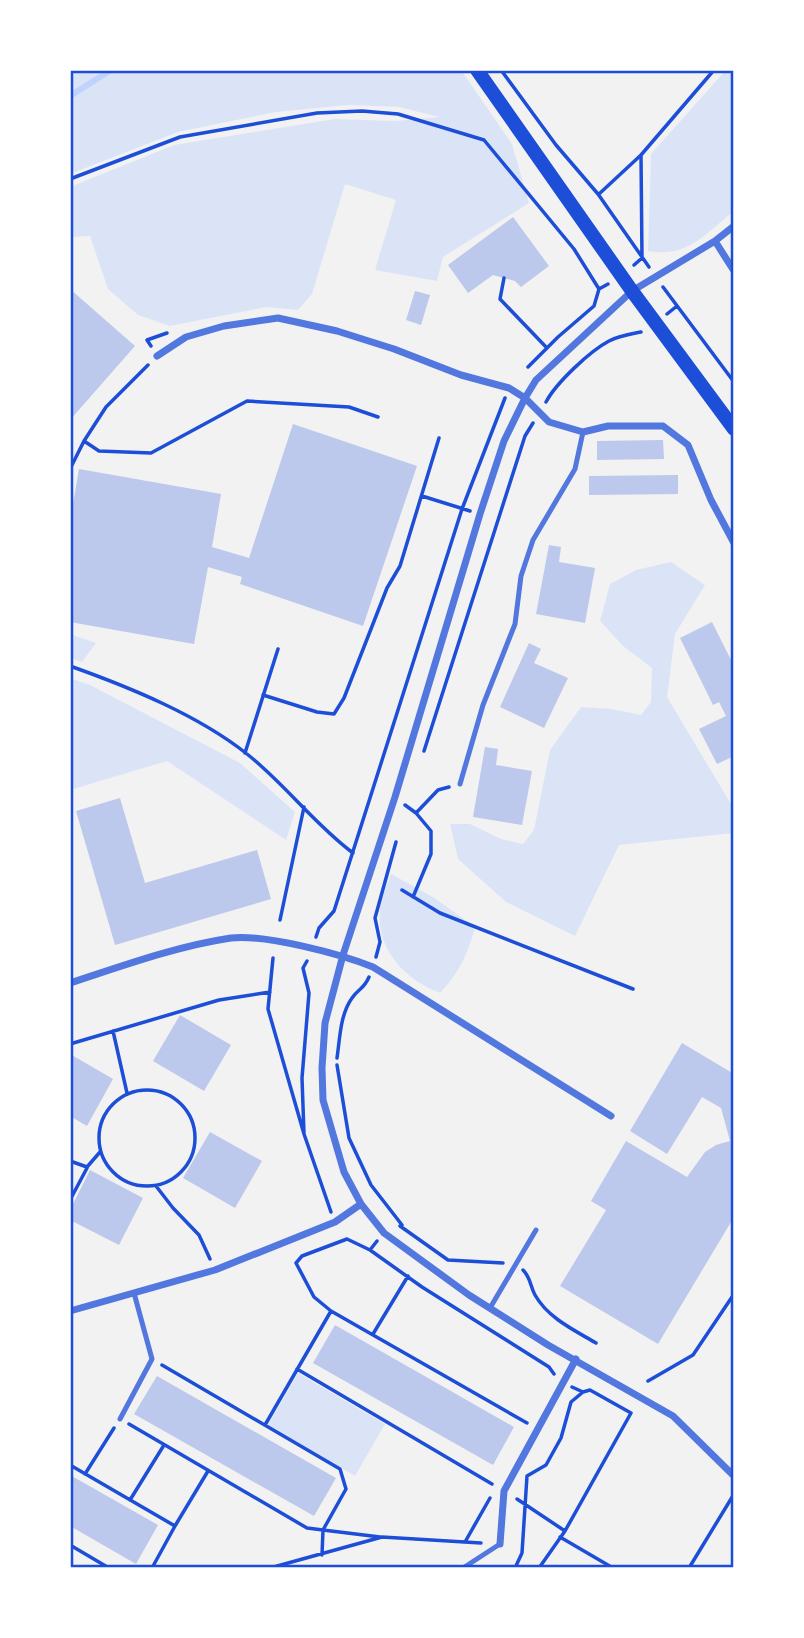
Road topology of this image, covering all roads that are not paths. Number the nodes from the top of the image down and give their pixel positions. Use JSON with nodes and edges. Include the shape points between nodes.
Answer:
{"nodes":[{"id":1,"x":477,"y":70,"type":"edge"},
{"id":2,"x":734,"y":226,"type":"edge"},
{"id":3,"x":715,"y":241,"type":"junction"},
{"id":4,"x":734,"y":271,"type":"edge"},
{"id":5,"x":632,"y":291,"type":"junction"},
{"id":6,"x":157,"y":356,"type":"road end"},
{"id":7,"x":525,"y":398,"type":"junction"},
{"id":8,"x":734,"y":429,"type":"edge"},
{"id":9,"x":583,"y":432,"type":"junction"},
{"id":10,"x":734,"y":543,"type":"edge"},
{"id":11,"x":460,"y":784,"type":"road end"},
{"id":12,"x":343,"y":955,"type":"junction"},
{"id":13,"x":70,"y":983,"type":"edge"},
{"id":14,"x":611,"y":1116,"type":"dead end"},
{"id":15,"x":361,"y":1204,"type":"junction"},
{"id":16,"x":536,"y":1230,"type":"dead end"},
{"id":17,"x":134,"y":1293,"type":"junction"},
{"id":18,"x":491,"y":1308,"type":"junction"},
{"id":19,"x":70,"y":1311,"type":"edge"},
{"id":20,"x":576,"y":1360,"type":"junction"},
{"id":21,"x":120,"y":1419,"type":"road end"},
{"id":22,"x":734,"y":1476,"type":"edge"},
{"id":23,"x":500,"y":1544,"type":"joint"},
{"id":24,"x":463,"y":1568,"type":"edge"}],
"edges":[{"from":1,"to":5,"type":"main road"},
{"from":2,"to":3,"type":"street"},
{"from":3,"to":4,"type":"street"},
{"from":3,"to":5,"type":"street"},
{"from":5,"to":7,"type":"street","via":[[536,380]]},
{"from":5,"to":8,"type":"main road"},
{"from":6,"to":7,"type":"street","via":[[186,337],[278,318],[394,349],[509,388]]},
{"from":7,"to":9,"type":"street","via":[[549,422]]},
{"from":7,"to":12,"type":"street","via":[[504,440]]},
{"from":9,"to":10,"type":"street","via":[[608,426],[663,426],[688,445]]},
{"from":9,"to":11,"type":"lane","via":[[575,469],[533,540],[521,576],[516,624],[483,705]]},
{"from":12,"to":13,"type":"street","via":[[233,938]]},
{"from":12,"to":14,"type":"street","via":[[373,967]]},
{"from":12,"to":15,"type":"street","via":[[326,1023],[323,1100],[344,1172]]},
{"from":15,"to":17,"type":"street","via":[[335,1222],[215,1270]]},
{"from":15,"to":18,"type":"street","via":[[384,1233]]},
{"from":16,"to":18,"type":"lane"},
{"from":17,"to":19,"type":"street"},
{"from":17,"to":21,"type":"lane","via":[[152,1359]]},
{"from":18,"to":20,"type":"street"},
{"from":20,"to":22,"type":"street","via":[[673,1416]]},
{"from":20,"to":23,"type":"street","via":[[500,1489]]},
{"from":23,"to":24,"type":"lane"}]}
